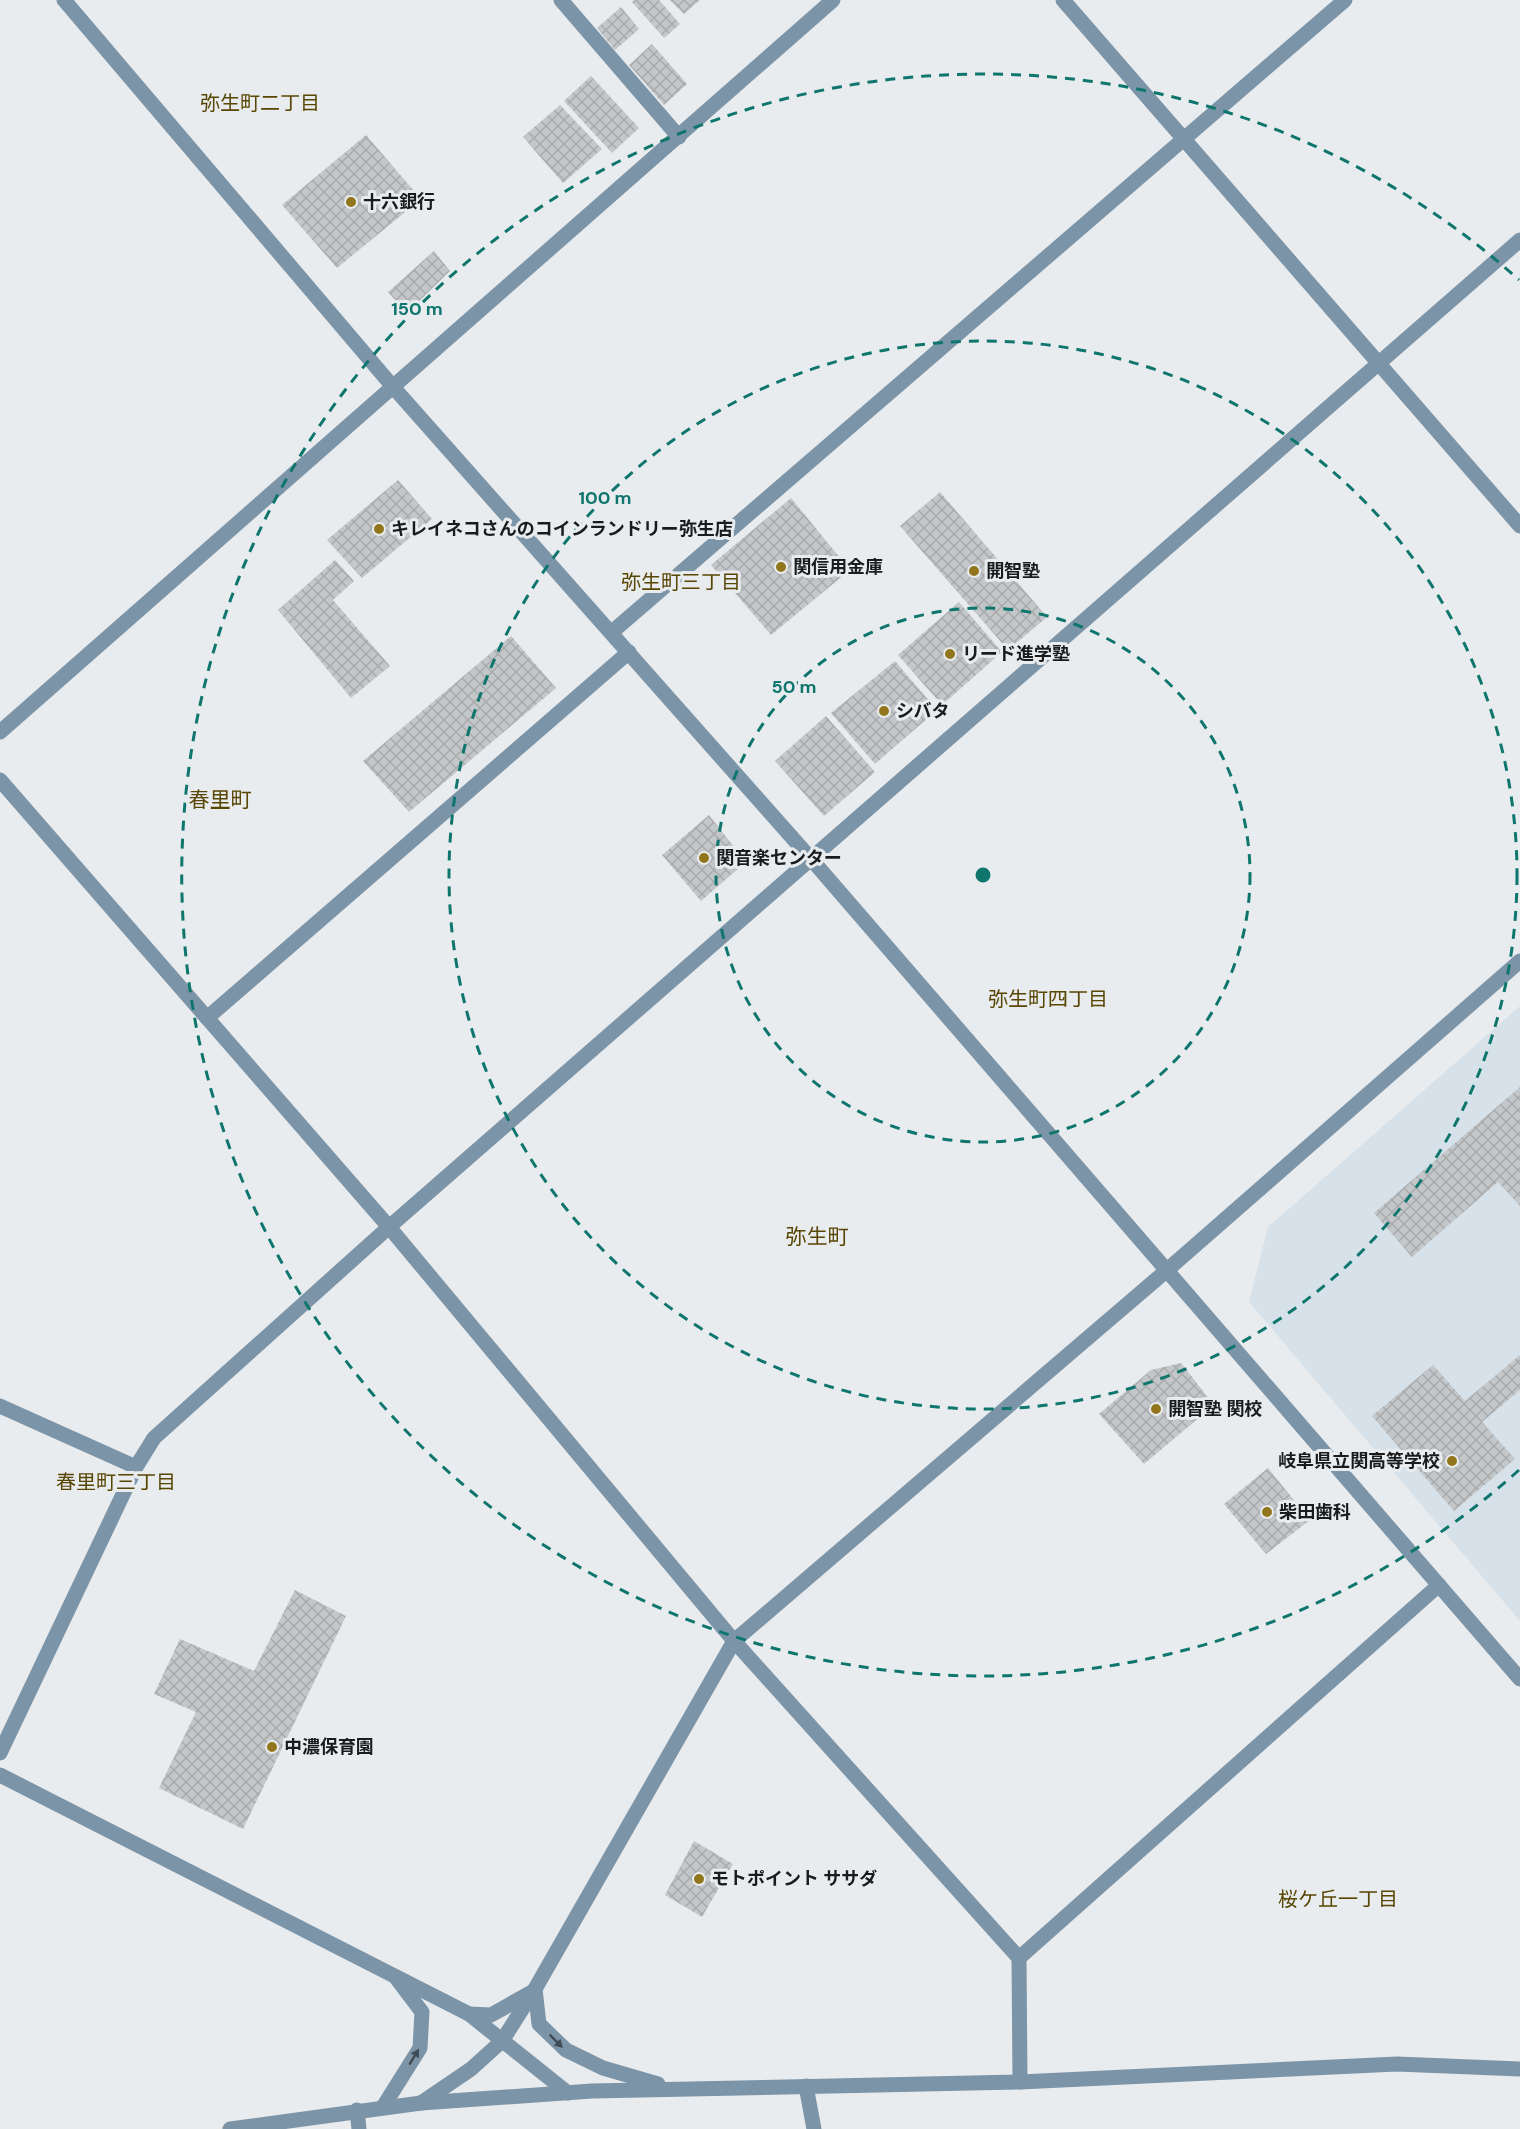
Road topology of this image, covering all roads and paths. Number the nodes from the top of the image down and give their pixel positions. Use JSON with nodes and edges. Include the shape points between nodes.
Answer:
{"nodes":[{"id":1,"x":64,"y":0,"type":"edge"},
{"id":2,"x":561,"y":0,"type":"edge"},
{"id":3,"x":833,"y":0,"type":"edge"},
{"id":4,"x":1063,"y":0,"type":"edge"},
{"id":5,"x":1345,"y":0,"type":"edge"},
{"id":6,"x":679,"y":136,"type":"junction"},
{"id":7,"x":1184,"y":140,"type":"junction"},
{"id":8,"x":1520,"y":240,"type":"edge"},
{"id":9,"x":1378,"y":363,"type":"junction"},
{"id":10,"x":394,"y":388,"type":"junction"},
{"id":11,"x":1520,"y":526,"type":"edge"},
{"id":12,"x":612,"y":632,"type":"junction"},
{"id":13,"x":629,"y":652,"type":"junction"},
{"id":14,"x":0,"y":732,"type":"edge"},
{"id":15,"x":0,"y":780,"type":"edge"},
{"id":16,"x":812,"y":860,"type":"junction"},
{"id":17,"x":1520,"y":961,"type":"edge"},
{"id":18,"x":207,"y":1018,"type":"junction"},
{"id":19,"x":389,"y":1227,"type":"junction"},
{"id":20,"x":1166,"y":1271,"type":"junction"},
{"id":21,"x":0,"y":1406,"type":"edge"},
{"id":22,"x":136,"y":1467,"type":"junction"},
{"id":23,"x":1439,"y":1585,"type":"junction"},
{"id":24,"x":734,"y":1641,"type":"junction"},
{"id":25,"x":1520,"y":1679,"type":"edge"},
{"id":26,"x":0,"y":1753,"type":"edge"},
{"id":27,"x":0,"y":1775,"type":"edge"},
{"id":28,"x":1019,"y":1958,"type":"junction"},
{"id":29,"x":394,"y":1976,"type":"junction"},
{"id":30,"x":535,"y":1989,"type":"junction"},
{"id":31,"x":469,"y":2014,"type":"junction"},
{"id":32,"x":502,"y":2041,"type":"junction"},
{"id":33,"x":1520,"y":2069,"type":"edge"},
{"id":34,"x":1020,"y":2082,"type":"junction"},
{"id":35,"x":806,"y":2086,"type":"junction"},
{"id":36,"x":674,"y":2089,"type":"junction"},
{"id":37,"x":568,"y":2093,"type":"junction"},
{"id":38,"x":422,"y":2103,"type":"junction"},
{"id":39,"x":383,"y":2107,"type":"junction"},
{"id":40,"x":357,"y":2110,"type":"junction"},
{"id":41,"x":230,"y":2129,"type":"edge"},
{"id":42,"x":359,"y":2129,"type":"edge"},
{"id":43,"x":814,"y":2129,"type":"edge"}],
"edges":[{"from":1,"to":10,"type":"street"},
{"from":2,"to":6,"type":"street"},
{"from":3,"to":6,"type":"street"},
{"from":4,"to":7,"type":"street"},
{"from":5,"to":7,"type":"street"},
{"from":6,"to":10,"type":"street"},
{"from":7,"to":9,"type":"street"},
{"from":7,"to":12,"type":"street"},
{"from":8,"to":9,"type":"street"},
{"from":9,"to":11,"type":"street"},
{"from":9,"to":16,"type":"street"},
{"from":10,"to":12,"type":"street"},
{"from":10,"to":14,"type":"street"},
{"from":12,"to":13,"type":"street"},
{"from":13,"to":16,"type":"street"},
{"from":13,"to":18,"type":"street"},
{"from":15,"to":18,"type":"street"},
{"from":16,"to":19,"type":"street"},
{"from":16,"to":20,"type":"street"},
{"from":17,"to":20,"type":"street"},
{"from":18,"to":19,"type":"street"},
{"from":19,"to":22,"type":"street","via":[[154,1438]]},
{"from":19,"to":24,"type":"street"},
{"from":20,"to":23,"type":"street"},
{"from":20,"to":24,"type":"street"},
{"from":21,"to":22,"type":"street"},
{"from":22,"to":26,"type":"street"},
{"from":23,"to":25,"type":"street"},
{"from":23,"to":28,"type":"street"},
{"from":24,"to":28,"type":"street"},
{"from":24,"to":30,"type":"street"},
{"from":27,"to":29,"type":"street"},
{"from":28,"to":34,"type":"street"},
{"from":29,"to":31,"type":"street"},
{"from":39,"to":29,"type":"street","one_way":true,"via":[[420,2049],[422,2012]]},
{"from":30,"to":31,"type":"street","via":[[491,2015]]},
{"from":30,"to":32,"type":"street"},
{"from":30,"to":36,"type":"street","one_way":true,"via":[[539,2024],[566,2050],[603,2068]]},
{"from":31,"to":32,"type":"street"},
{"from":32,"to":37,"type":"street"},
{"from":32,"to":38,"type":"street","via":[[471,2069]]},
{"from":33,"to":34,"type":"street","via":[[1397,2064]]},
{"from":34,"to":35,"type":"street"},
{"from":35,"to":36,"type":"street"},
{"from":35,"to":43,"type":"street"},
{"from":36,"to":37,"type":"street"},
{"from":37,"to":38,"type":"street"},
{"from":38,"to":39,"type":"street"},
{"from":39,"to":40,"type":"street"},
{"from":40,"to":41,"type":"street"},
{"from":40,"to":42,"type":"street"}]}
